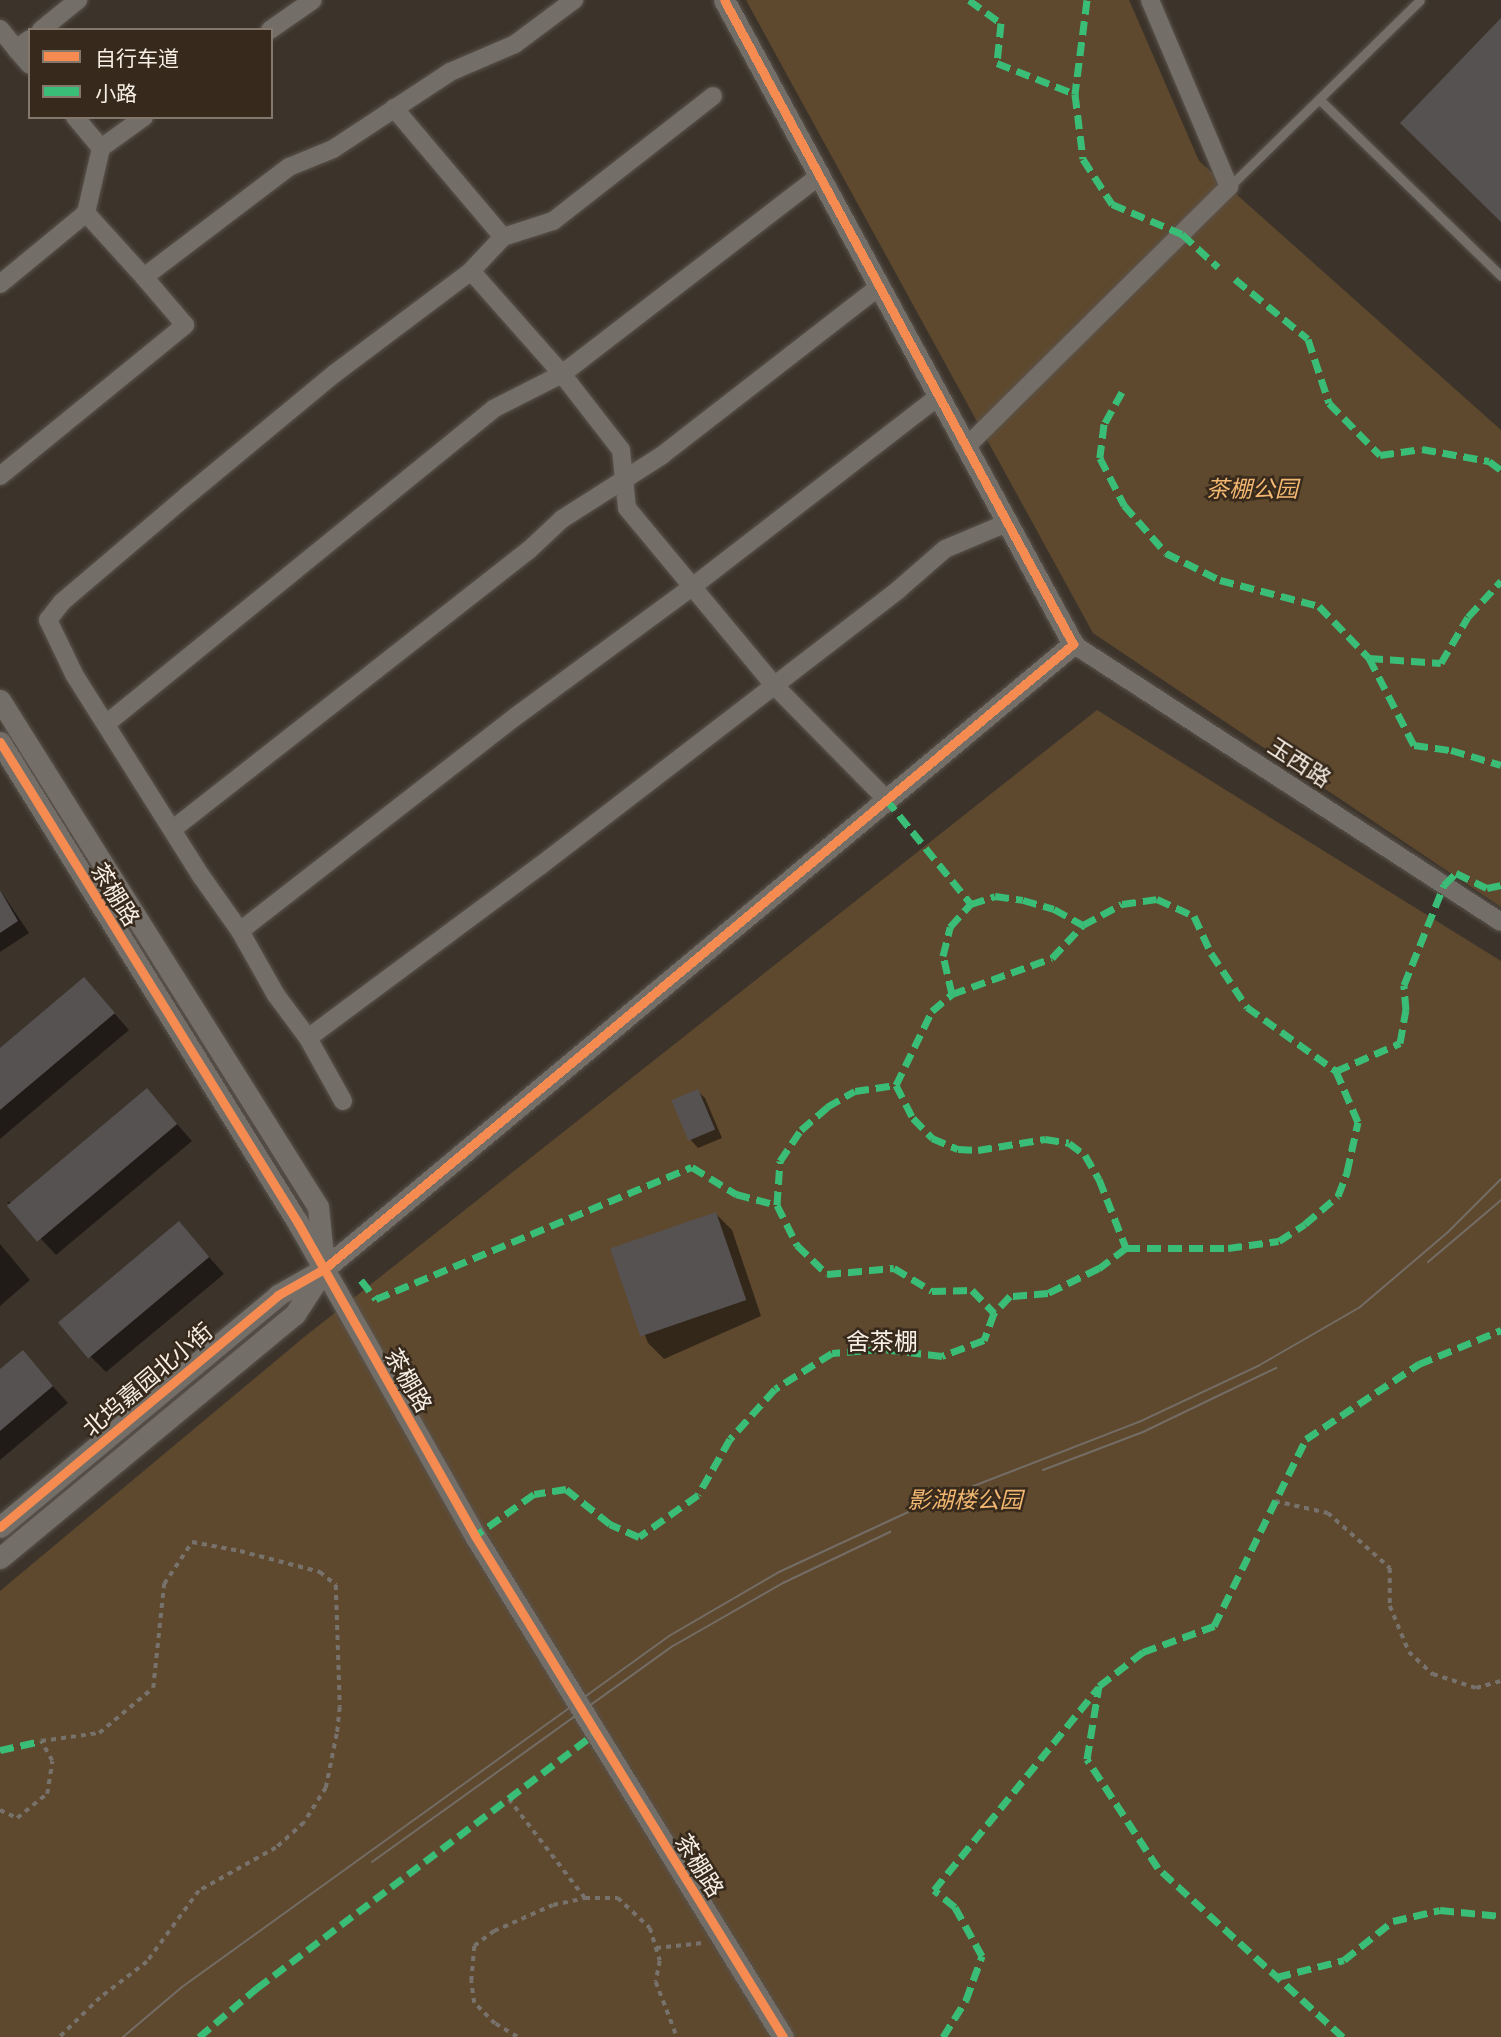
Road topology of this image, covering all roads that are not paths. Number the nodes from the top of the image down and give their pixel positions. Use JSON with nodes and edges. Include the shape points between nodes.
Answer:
{"nodes":[{"id":1,"x":78,"y":0,"type":"edge"},
{"id":2,"x":313,"y":0,"type":"edge"},
{"id":3,"x":574,"y":0,"type":"edge"},
{"id":4,"x":724,"y":0,"type":"edge"},
{"id":5,"x":1150,"y":0,"type":"edge"},
{"id":6,"x":1420,"y":0,"type":"edge"},
{"id":7,"x":43,"y":28,"type":"edge"},
{"id":8,"x":273,"y":28,"type":"edge"},
{"id":9,"x":0,"y":29,"type":"edge"},
{"id":10,"x":23,"y":44,"type":"edge"},
{"id":11,"x":713,"y":96,"type":"dead end"},
{"id":12,"x":1319,"y":99,"type":"junction"},
{"id":13,"x":394,"y":108,"type":"junction"},
{"id":14,"x":77,"y":119,"type":"edge"},
{"id":15,"x":141,"y":119,"type":"edge"},
{"id":16,"x":101,"y":148,"type":"junction"},
{"id":17,"x":820,"y":175,"type":"junction"},
{"id":18,"x":1229,"y":187,"type":"junction"},
{"id":19,"x":86,"y":213,"type":"junction"},
{"id":20,"x":503,"y":237,"type":"junction"},
{"id":21,"x":471,"y":271,"type":"junction"},
{"id":22,"x":1501,"y":276,"type":"edge"},
{"id":23,"x":144,"y":277,"type":"junction"},
{"id":24,"x":0,"y":284,"type":"edge"},
{"id":25,"x":880,"y":286,"type":"junction"},
{"id":26,"x":562,"y":374,"type":"junction"},
{"id":27,"x":939,"y":397,"type":"junction"},
{"id":28,"x":966,"y":447,"type":"junction"},
{"id":29,"x":0,"y":476,"type":"edge"},
{"id":30,"x":624,"y":478,"type":"junction"},
{"id":31,"x":1007,"y":523,"type":"junction"},
{"id":32,"x":692,"y":587,"type":"junction"},
{"id":33,"x":1073,"y":645,"type":"junction"},
{"id":34,"x":773,"y":684,"type":"junction"},
{"id":35,"x":0,"y":700,"type":"edge"},
{"id":36,"x":106,"y":724,"type":"junction"},
{"id":37,"x":0,"y":743,"type":"edge"},
{"id":38,"x":886,"y":799,"type":"junction"},
{"id":39,"x":173,"y":829,"type":"junction"},
{"id":40,"x":1501,"y":922,"type":"edge"},
{"id":41,"x":240,"y":932,"type":"junction"},
{"id":42,"x":308,"y":1038,"type":"junction"},
{"id":43,"x":343,"y":1101,"type":"dead end"},
{"id":44,"x":324,"y":1269,"type":"junction"},
{"id":45,"x":0,"y":1527,"type":"edge"},
{"id":46,"x":0,"y":1558,"type":"edge"},
{"id":47,"x":783,"y":2037,"type":"edge"}],
"edges":[{"from":1,"to":7,"type":"street"},
{"from":2,"to":8,"type":"street"},
{"from":3,"to":13,"type":"street","via":[[515,44],[450,72]]},
{"from":4,"to":17,"type":"street"},
{"from":5,"to":18,"type":"street"},
{"from":6,"to":12,"type":"lane"},
{"from":9,"to":10,"type":"street"},
{"from":11,"to":20,"type":"street","via":[[553,221]]},
{"from":12,"to":18,"type":"lane"},
{"from":12,"to":22,"type":"lane"},
{"from":13,"to":20,"type":"street"},
{"from":13,"to":23,"type":"street","via":[[333,149],[289,167]]},
{"from":14,"to":16,"type":"street"},
{"from":15,"to":16,"type":"street"},
{"from":16,"to":19,"type":"street"},
{"from":17,"to":25,"type":"street"},
{"from":17,"to":26,"type":"street"},
{"from":18,"to":28,"type":"street"},
{"from":19,"to":23,"type":"street"},
{"from":19,"to":24,"type":"street"},
{"from":20,"to":21,"type":"street"},
{"from":21,"to":26,"type":"street"},
{"from":21,"to":36,"type":"street","via":[[334,374],[62,602],[48,620],[74,674]]},
{"from":23,"to":29,"type":"street","via":[[185,325]]},
{"from":25,"to":27,"type":"street"},
{"from":25,"to":30,"type":"street","via":[[661,456]]},
{"from":26,"to":30,"type":"street","via":[[621,450]]},
{"from":26,"to":36,"type":"street","via":[[493,409]]},
{"from":27,"to":28,"type":"street"},
{"from":27,"to":32,"type":"street"},
{"from":28,"to":31,"type":"street"},
{"from":30,"to":32,"type":"street","via":[[627,508]]},
{"from":30,"to":39,"type":"street","via":[[562,519],[529,550]]},
{"from":31,"to":33,"type":"street"},
{"from":31,"to":34,"type":"street","via":[[945,549]]},
{"from":32,"to":34,"type":"street"},
{"from":32,"to":41,"type":"street","via":[[515,717]]},
{"from":33,"to":38,"type":"street"},
{"from":33,"to":40,"type":"street","name":"玉西路"},
{"from":34,"to":38,"type":"street"},
{"from":34,"to":42,"type":"street","via":[[540,866]]},
{"from":35,"to":44,"type":"street","name":"茶棚路","via":[[318,1207]]},
{"from":36,"to":39,"type":"street"},
{"from":37,"to":44,"type":"street","name":"茶棚路"},
{"from":38,"to":44,"type":"street"},
{"from":39,"to":41,"type":"street"},
{"from":41,"to":42,"type":"street","via":[[276,995]]},
{"from":42,"to":43,"type":"street"},
{"from":44,"to":45,"type":"street","name":"北坞嘉园北小街","via":[[278,1295]]},
{"from":44,"to":46,"type":"street","name":"北坞嘉园北小街","via":[[295,1314]]},
{"from":44,"to":47,"type":"street","name":"茶棚路","via":[[475,1536]]}]}
